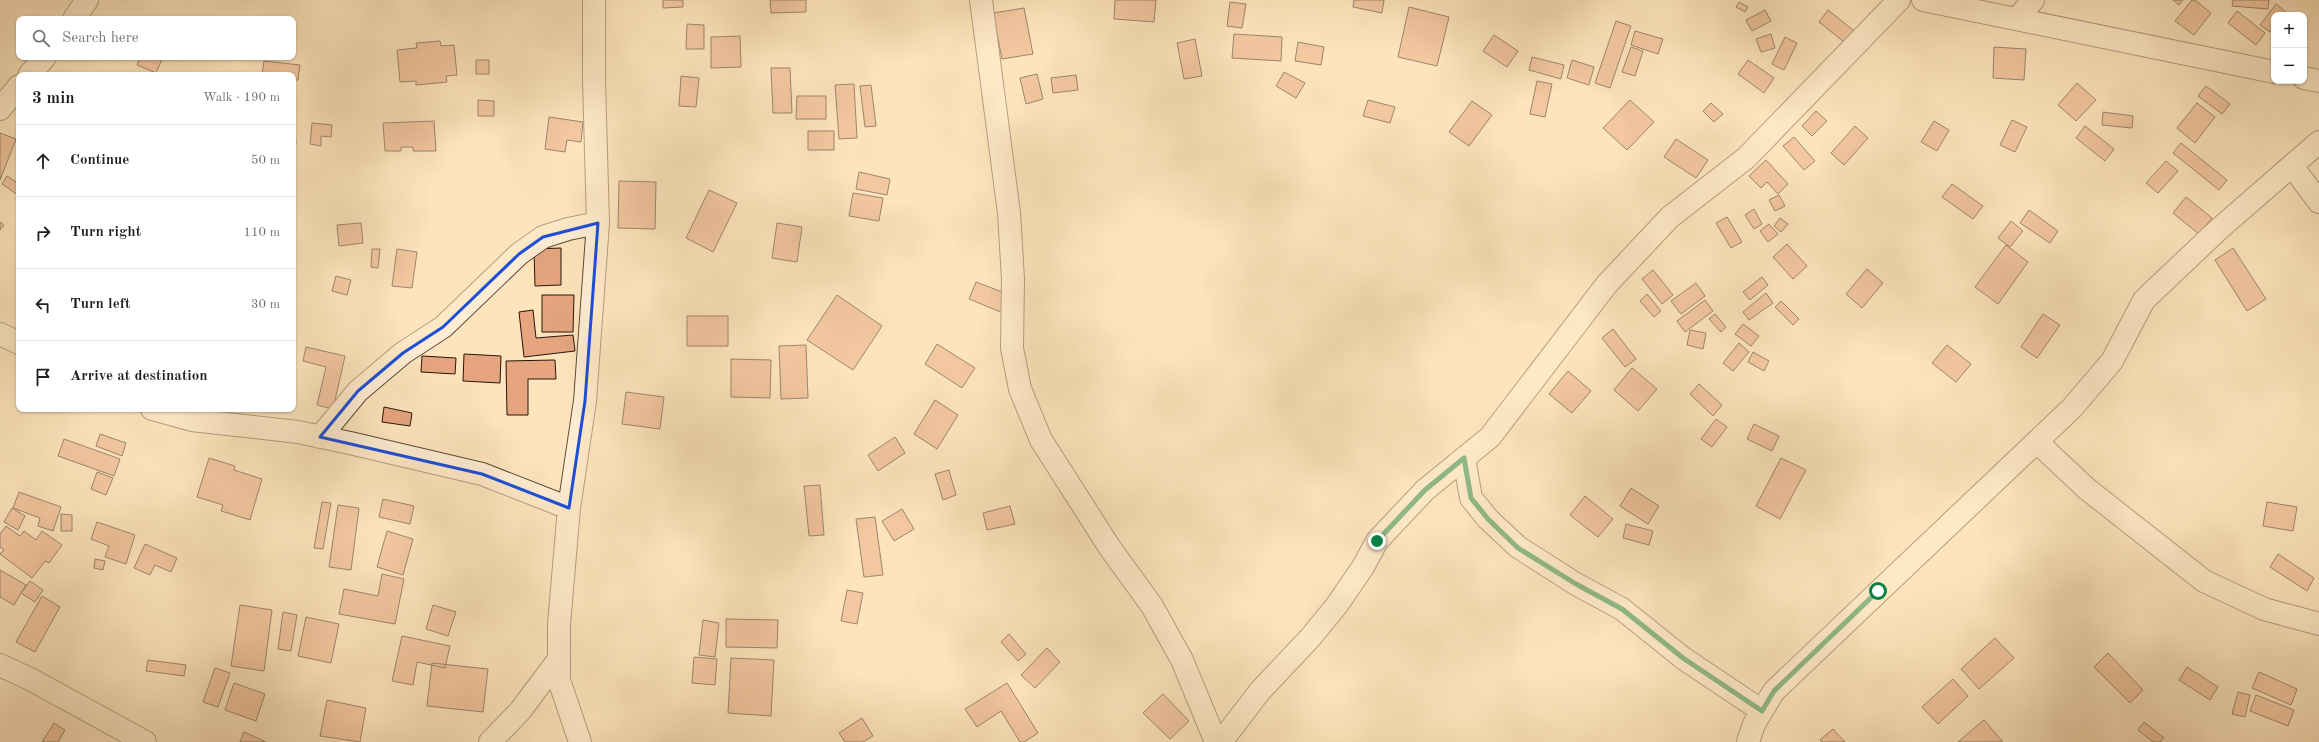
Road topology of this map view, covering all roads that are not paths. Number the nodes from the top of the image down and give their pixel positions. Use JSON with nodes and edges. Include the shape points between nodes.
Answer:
{"nodes":[{"id":1,"x":87,"y":0,"type":"edge"},
{"id":2,"x":594,"y":0,"type":"edge"},
{"id":3,"x":982,"y":0,"type":"edge"},
{"id":4,"x":1899,"y":0,"type":"edge"},
{"id":5,"x":1923,"y":0,"type":"edge"},
{"id":6,"x":2033,"y":0,"type":"edge"},
{"id":7,"x":76,"y":16,"type":"edge"},
{"id":8,"x":2017,"y":19,"type":"junction"},
{"id":9,"x":42,"y":60,"type":"edge"},
{"id":10,"x":2271,"y":71,"type":"edge"},
{"id":11,"x":32,"y":72,"type":"edge"},
{"id":12,"x":2307,"y":79,"type":"edge"},
{"id":13,"x":2319,"y":82,"type":"edge"},
{"id":14,"x":16,"y":90,"type":"edge"},
{"id":15,"x":0,"y":109,"type":"edge"},
{"id":16,"x":2319,"y":142,"type":"edge"},
{"id":17,"x":2292,"y":166,"type":"junction"},
{"id":18,"x":2319,"y":202,"type":"edge"},
{"id":19,"x":598,"y":223,"type":"junction"},
{"id":20,"x":0,"y":334,"type":"edge"},
{"id":21,"x":16,"y":342,"type":"edge"},
{"id":22,"x":163,"y":412,"type":"edge"},
{"id":23,"x":320,"y":437,"type":"junction"},
{"id":24,"x":2037,"y":442,"type":"junction"},
{"id":25,"x":1464,"y":458,"type":"junction"},
{"id":26,"x":569,"y":508,"type":"junction"},
{"id":27,"x":2319,"y":624,"type":"edge"},
{"id":28,"x":559,"y":659,"type":"junction"},
{"id":29,"x":0,"y":666,"type":"edge"},
{"id":30,"x":1762,"y":711,"type":"junction"},
{"id":31,"x":1213,"y":739,"type":"edge"},
{"id":32,"x":145,"y":742,"type":"edge"},
{"id":33,"x":490,"y":742,"type":"edge"},
{"id":34,"x":580,"y":742,"type":"edge"},
{"id":35,"x":1748,"y":742,"type":"edge"}],
"edges":[{"from":1,"to":7,"type":"street"},
{"from":2,"to":19,"type":"street"},
{"from":3,"to":31,"type":"street","via":[[1009,213],[1013,279],[1012,348],[1020,389],[1041,440],[1110,548],[1152,606],[1182,660]]},
{"from":4,"to":25,"type":"street","via":[[1746,158],[1670,217],[1607,284],[1490,437]]},
{"from":5,"to":8,"type":"street"},
{"from":6,"to":8,"type":"street"},
{"from":8,"to":10,"type":"street"},
{"from":9,"to":11,"type":"street"},
{"from":12,"to":13,"type":"street"},
{"from":14,"to":15,"type":"street"},
{"from":16,"to":17,"type":"street"},
{"from":17,"to":18,"type":"street"},
{"from":17,"to":24,"type":"street","via":[[2219,229],[2144,300],[2112,361],[2072,408]]},
{"from":19,"to":23,"type":"street","via":[[543,237],[519,254],[443,327],[403,353],[358,391]]},
{"from":19,"to":26,"type":"street","via":[[585,401]]},
{"from":20,"to":21,"type":"street"},
{"from":22,"to":23,"type":"street","via":[[192,420],[298,432]]},
{"from":23,"to":26,"type":"street","via":[[482,474]]},
{"from":24,"to":27,"type":"street","via":[[2087,489],[2204,581],[2264,609]]},
{"from":24,"to":30,"type":"street","via":[[1774,691]]},
{"from":25,"to":30,"type":"street","via":[[1471,498],[1518,548],[1622,609],[1683,658]]},
{"from":25,"to":31,"type":"street","via":[[1425,490],[1377,541],[1363,567],[1310,638]]},
{"from":26,"to":28,"type":"street","via":[[559,624]]},
{"from":28,"to":33,"type":"street","via":[[520,711]]},
{"from":28,"to":34,"type":"street","via":[[559,680]]},
{"from":29,"to":32,"type":"street","via":[[30,679]]},
{"from":30,"to":35,"type":"street"}]}
